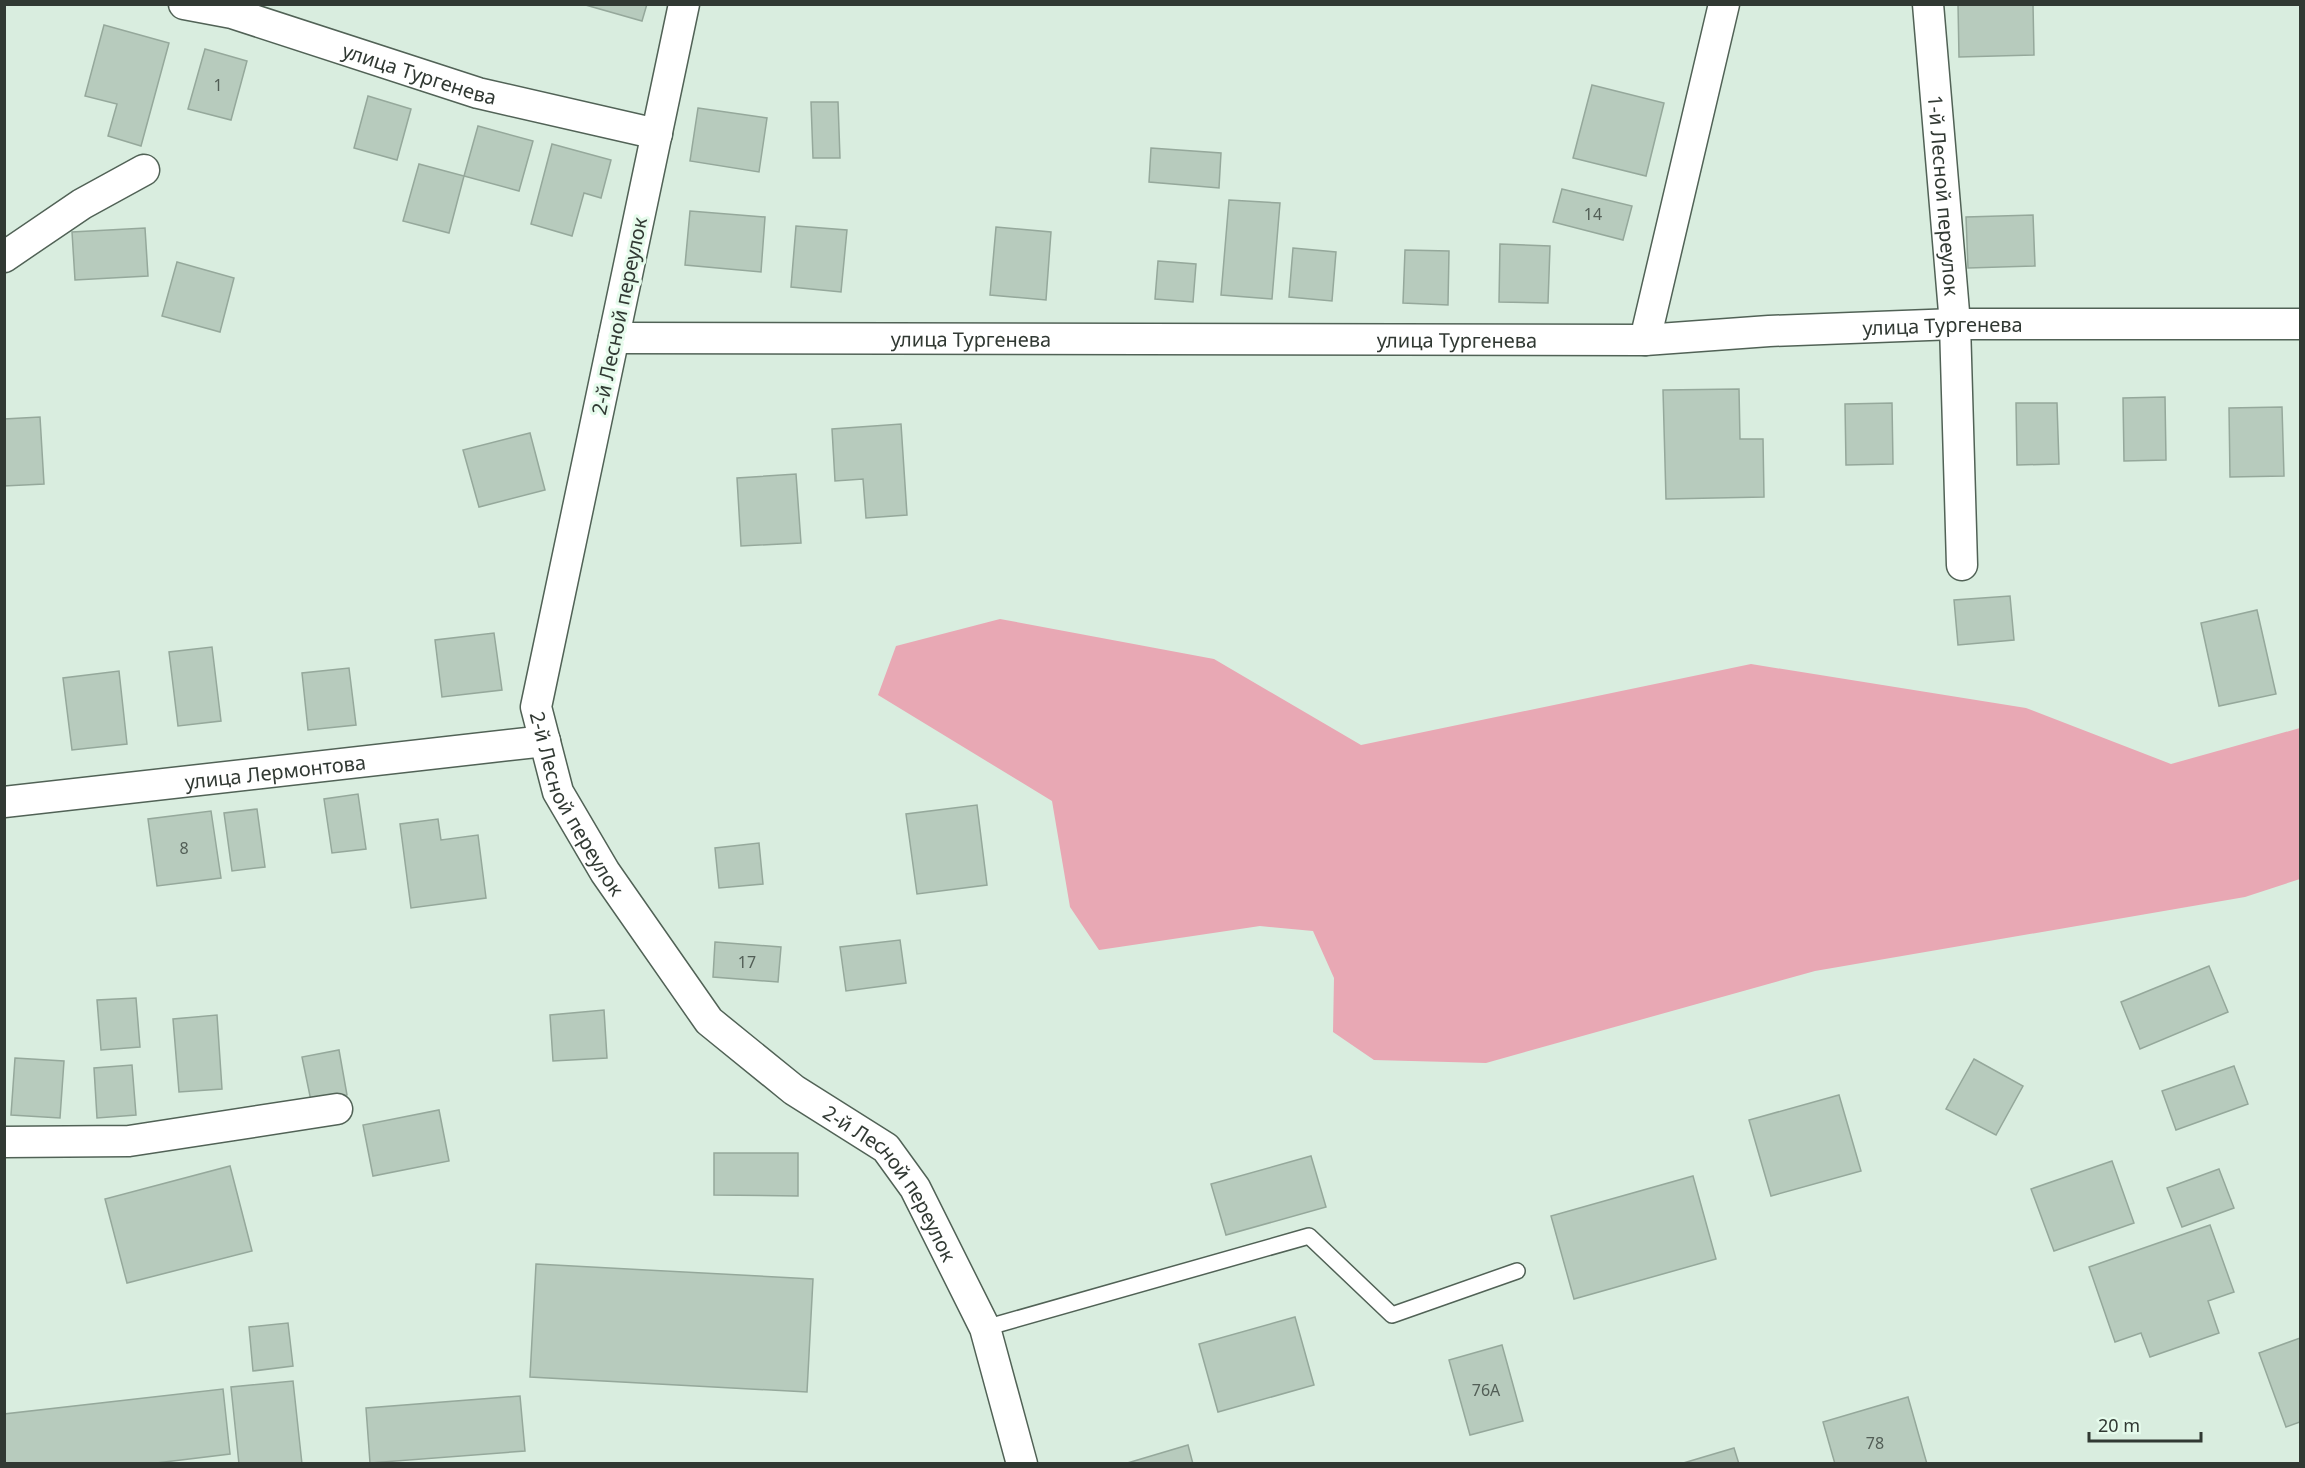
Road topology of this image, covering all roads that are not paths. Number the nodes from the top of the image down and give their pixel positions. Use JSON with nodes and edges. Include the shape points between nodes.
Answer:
{"nodes":[{"id":1,"x":184,"y":4,"type":"edge"},
{"id":2,"x":684,"y":4,"type":"edge"},
{"id":3,"x":1724,"y":4,"type":"edge"},
{"id":4,"x":1928,"y":4,"type":"edge"},
{"id":5,"x":657,"y":134,"type":"junction"},
{"id":6,"x":144,"y":170,"type":"dead end"},
{"id":7,"x":4,"y":257,"type":"edge"},
{"id":8,"x":1955,"y":324,"type":"junction"},
{"id":9,"x":2301,"y":324,"type":"edge"},
{"id":10,"x":614,"y":338,"type":"junction"},
{"id":11,"x":1645,"y":340,"type":"junction"},
{"id":12,"x":1962,"y":565,"type":"dead end"},
{"id":13,"x":545,"y":741,"type":"junction"},
{"id":14,"x":4,"y":802,"type":"edge"},
{"id":15,"x":337,"y":1109,"type":"dead end"},
{"id":16,"x":4,"y":1142,"type":"edge"},
{"id":17,"x":1517,"y":1271,"type":"dead end"},
{"id":18,"x":985,"y":1328,"type":"junction"},
{"id":19,"x":1022,"y":1464,"type":"edge"}],
"edges":[{"from":1,"to":5,"type":"street","name":"улица Тургенева","via":[[231,13],[478,93]]},
{"from":2,"to":5,"type":"street","name":"2-й Лесной переулок"},
{"from":3,"to":11,"type":"street"},
{"from":4,"to":8,"type":"street","name":"1-й Лесной переулок"},
{"from":5,"to":10,"type":"street","name":"2-й Лесной переулок"},
{"from":6,"to":7,"type":"street","via":[[82,204]]},
{"from":8,"to":9,"type":"street","name":"улица Тургенева"},
{"from":8,"to":11,"type":"street","name":"улица Тургенева"},
{"from":8,"to":12,"type":"street","name":"1-й Лесной переулок"},
{"from":10,"to":11,"type":"street","name":"улица Тургенева"},
{"from":10,"to":13,"type":"street","name":"2-й Лесной переулок","via":[[536,707]]},
{"from":13,"to":14,"type":"street","name":"улица Лермонтова"},
{"from":13,"to":18,"type":"street","name":"2-й Лесной переулок","via":[[558,792],[605,872],[709,1021],[794,1090],[886,1148],[915,1188]]},
{"from":15,"to":16,"type":"street","via":[[129,1141]]},
{"from":17,"to":18,"type":"lane","via":[[1392,1315],[1309,1236]]},
{"from":18,"to":19,"type":"street","name":"2-й Лесной переулок"}]}
